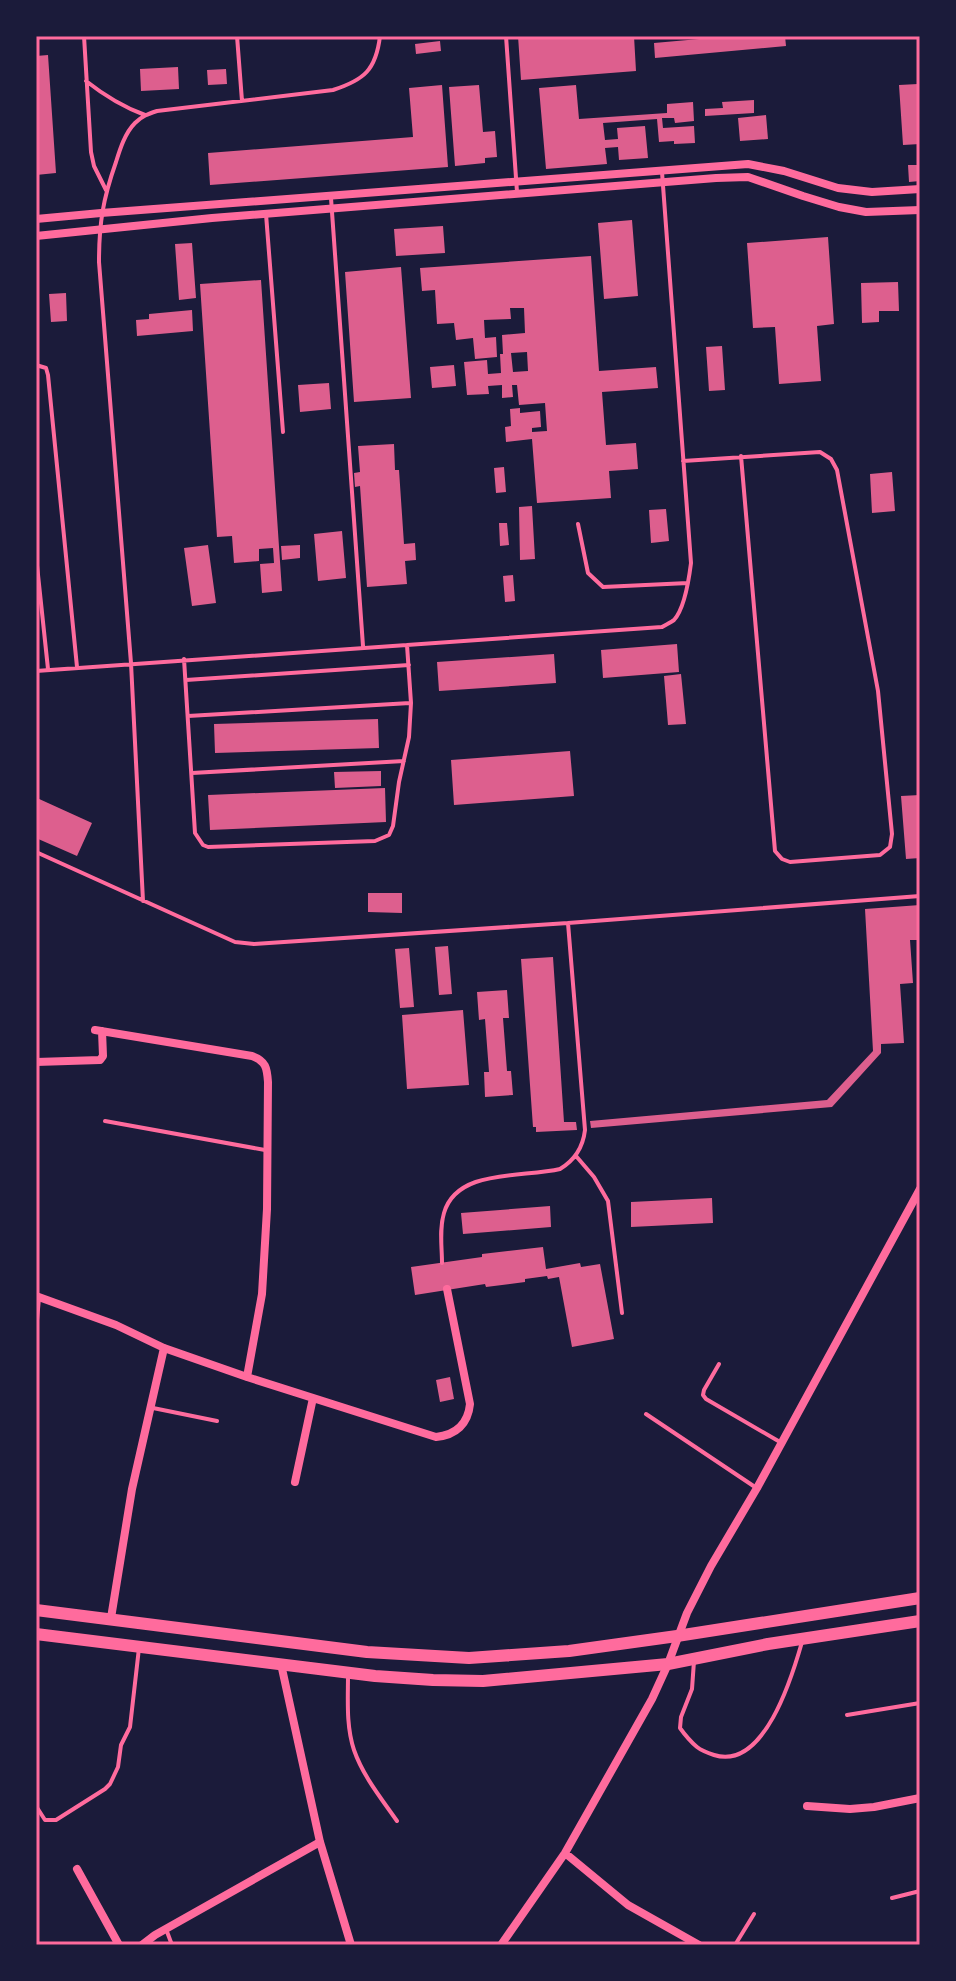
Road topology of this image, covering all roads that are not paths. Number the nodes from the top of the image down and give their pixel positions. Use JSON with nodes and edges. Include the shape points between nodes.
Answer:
{"nodes":[{"id":1,"x":84,"y":36,"type":"edge"},
{"id":2,"x":237,"y":36,"type":"edge"},
{"id":3,"x":380,"y":36,"type":"edge"},
{"id":4,"x":506,"y":36,"type":"edge"},
{"id":5,"x":86,"y":81,"type":"junction"},
{"id":6,"x":242,"y":101,"type":"junction"},
{"id":7,"x":145,"y":115,"type":"junction"},
{"id":8,"x":662,"y":170,"type":"junction"},
{"id":9,"x":517,"y":182,"type":"junction"},
{"id":10,"x":663,"y":182,"type":"junction"},
{"id":11,"x":920,"y":189,"type":"edge"},
{"id":12,"x":106,"y":190,"type":"junction"},
{"id":13,"x":331,"y":195,"type":"junction"},
{"id":14,"x":517,"y":195,"type":"junction"},
{"id":15,"x":332,"y":209,"type":"junction"},
{"id":16,"x":920,"y":210,"type":"edge"},
{"id":17,"x":101,"y":213,"type":"junction"},
{"id":18,"x":266,"y":214,"type":"junction"},
{"id":19,"x":36,"y":219,"type":"edge"},
{"id":20,"x":99,"y":230,"type":"junction"},
{"id":21,"x":36,"y":236,"type":"edge"},
{"id":22,"x":36,"y":365,"type":"edge"},
{"id":23,"x":283,"y":432,"type":"dead end"},
{"id":24,"x":741,"y":456,"type":"junction"},
{"id":25,"x":683,"y":461,"type":"junction"},
{"id":26,"x":578,"y":524,"type":"dead end"},
{"id":27,"x":36,"y":556,"type":"edge"},
{"id":28,"x":688,"y":583,"type":"junction"},
{"id":29,"x":407,"y":644,"type":"junction"},
{"id":30,"x":363,"y":646,"type":"junction"},
{"id":31,"x":184,"y":659,"type":"junction"},
{"id":32,"x":131,"y":663,"type":"junction"},
{"id":33,"x":409,"y":665,"type":"junction"},
{"id":34,"x":77,"y":667,"type":"junction"},
{"id":35,"x":48,"y":669,"type":"junction"},
{"id":36,"x":36,"y":671,"type":"edge"},
{"id":37,"x":186,"y":680,"type":"junction"},
{"id":38,"x":411,"y":703,"type":"junction"},
{"id":39,"x":188,"y":716,"type":"junction"},
{"id":40,"x":404,"y":761,"type":"junction"},
{"id":41,"x":192,"y":773,"type":"junction"},
{"id":42,"x":36,"y":852,"type":"edge"},
{"id":43,"x":920,"y":896,"type":"edge"},
{"id":44,"x":143,"y":901,"type":"junction"},
{"id":45,"x":568,"y":923,"type":"junction"},
{"id":46,"x":36,"y":1062,"type":"edge"},
{"id":47,"x":105,"y":1121,"type":"dead end"},
{"id":48,"x":268,"y":1151,"type":"junction"},
{"id":49,"x":576,"y":1156,"type":"junction"},
{"id":50,"x":920,"y":1189,"type":"edge"},
{"id":51,"x":442,"y":1263,"type":"dead end"},
{"id":52,"x":447,"y":1289,"type":"dead end"},
{"id":53,"x":38,"y":1297,"type":"edge"},
{"id":54,"x":622,"y":1313,"type":"dead end"},
{"id":55,"x":36,"y":1331,"type":"edge"},
{"id":56,"x":164,"y":1348,"type":"junction"},
{"id":57,"x":719,"y":1364,"type":"dead end"},
{"id":58,"x":247,"y":1377,"type":"junction"},
{"id":59,"x":313,"y":1398,"type":"junction"},
{"id":60,"x":151,"y":1407,"type":"junction"},
{"id":61,"x":646,"y":1414,"type":"dead end"},
{"id":62,"x":217,"y":1421,"type":"dead end"},
{"id":63,"x":782,"y":1443,"type":"junction"},
{"id":64,"x":295,"y":1482,"type":"dead end"},
{"id":65,"x":757,"y":1488,"type":"junction"},
{"id":66,"x":920,"y":1598,"type":"edge"},
{"id":67,"x":36,"y":1610,"type":"edge"},
{"id":68,"x":111,"y":1618,"type":"junction"},
{"id":69,"x":920,"y":1621,"type":"edge"},
{"id":70,"x":36,"y":1634,"type":"edge"},
{"id":71,"x":677,"y":1636,"type":"junction"},
{"id":72,"x":803,"y":1639,"type":"junction"},
{"id":73,"x":139,"y":1646,"type":"junction"},
{"id":74,"x":694,"y":1659,"type":"junction"},
{"id":75,"x":281,"y":1664,"type":"junction"},
{"id":76,"x":668,"y":1664,"type":"junction"},
{"id":77,"x":348,"y":1672,"type":"junction"},
{"id":78,"x":920,"y":1703,"type":"edge"},
{"id":79,"x":847,"y":1715,"type":"dead end"},
{"id":80,"x":920,"y":1798,"type":"edge"},
{"id":81,"x":36,"y":1806,"type":"edge"},
{"id":82,"x":807,"y":1806,"type":"dead end"},
{"id":83,"x":397,"y":1821,"type":"dead end"},
{"id":84,"x":320,"y":1842,"type":"junction"},
{"id":85,"x":565,"y":1853,"type":"junction"},
{"id":86,"x":77,"y":1869,"type":"dead end"},
{"id":87,"x":920,"y":1891,"type":"edge"},
{"id":88,"x":892,"y":1898,"type":"dead end"},
{"id":89,"x":754,"y":1914,"type":"dead end"},
{"id":90,"x":166,"y":1929,"type":"junction"},
{"id":91,"x":119,"y":1945,"type":"edge"},
{"id":92,"x":142,"y":1945,"type":"edge"},
{"id":93,"x":172,"y":1945,"type":"edge"},
{"id":94,"x":351,"y":1945,"type":"edge"},
{"id":95,"x":501,"y":1945,"type":"edge"},
{"id":96,"x":699,"y":1945,"type":"edge"},
{"id":97,"x":735,"y":1945,"type":"edge"}],
"edges":[{"from":1,"to":5,"type":"lane"},
{"from":2,"to":6,"type":"lane"},
{"from":3,"to":6,"type":"lane","via":[[375,60],[354,84]]},
{"from":4,"to":9,"type":"lane"},
{"from":5,"to":7,"type":"lane"},
{"from":5,"to":12,"type":"lane","via":[[94,166]]},
{"from":6,"to":7,"type":"lane"},
{"from":7,"to":12,"type":"lane","via":[[122,143]]},
{"from":8,"to":9,"type":"street"},
{"from":8,"to":10,"type":"lane"},
{"from":8,"to":11,"type":"street","via":[[748,164],[838,188]]},
{"from":9,"to":13,"type":"street"},
{"from":9,"to":14,"type":"lane"},
{"from":10,"to":14,"type":"street"},
{"from":10,"to":16,"type":"street","via":[[748,177],[847,209]]},
{"from":10,"to":25,"type":"lane"},
{"from":12,"to":17,"type":"lane"},
{"from":13,"to":15,"type":"lane"},
{"from":13,"to":17,"type":"street"},
{"from":14,"to":15,"type":"street"},
{"from":15,"to":18,"type":"street"},
{"from":15,"to":30,"type":"lane"},
{"from":17,"to":19,"type":"street"},
{"from":17,"to":20,"type":"lane"},
{"from":18,"to":20,"type":"street"},
{"from":18,"to":23,"type":"lane"},
{"from":20,"to":21,"type":"street"},
{"from":20,"to":32,"type":"lane"},
{"from":22,"to":34,"type":"lane","via":[[46,368],[48,375]]},
{"from":24,"to":24,"type":"lane","via":[[775,851],[790,862],[880,855],[890,847],[892,834],[878,691],[837,470],[820,452]]},
{"from":24,"to":25,"type":"lane"},
{"from":25,"to":28,"type":"lane"},
{"from":26,"to":28,"type":"lane","via":[[588,573],[603,587]]},
{"from":27,"to":35,"type":"lane"},
{"from":28,"to":29,"type":"lane","via":[[680,610],[662,627]]},
{"from":29,"to":30,"type":"lane"},
{"from":29,"to":33,"type":"lane"},
{"from":30,"to":31,"type":"lane"},
{"from":31,"to":32,"type":"lane"},
{"from":31,"to":37,"type":"lane"},
{"from":32,"to":34,"type":"lane"},
{"from":32,"to":44,"type":"lane"},
{"from":33,"to":37,"type":"lane"},
{"from":33,"to":38,"type":"lane"},
{"from":34,"to":35,"type":"lane"},
{"from":35,"to":36,"type":"lane"},
{"from":37,"to":39,"type":"lane"},
{"from":38,"to":39,"type":"lane"},
{"from":38,"to":40,"type":"lane"},
{"from":39,"to":41,"type":"lane"},
{"from":40,"to":41,"type":"lane"},
{"from":40,"to":41,"type":"lane","via":[[393,826],[389,835],[375,841],[208,847],[195,833]]},
{"from":42,"to":44,"type":"lane"},
{"from":43,"to":45,"type":"lane"},
{"from":44,"to":45,"type":"lane","via":[[235,942],[254,944]]},
{"from":45,"to":49,"type":"lane","via":[[585,1130]]},
{"from":46,"to":48,"type":"street","via":[[100,1060],[98,1030],[252,1056],[264,1061],[268,1070]]},
{"from":47,"to":48,"type":"lane"},
{"from":48,"to":58,"type":"street","via":[[262,1294]]},
{"from":49,"to":51,"type":"lane","via":[[560,1169],[484,1179],[456,1192],[443,1214]]},
{"from":49,"to":54,"type":"lane","via":[[608,1201]]},
{"from":50,"to":63,"type":"street"},
{"from":52,"to":59,"type":"street","via":[[470,1404],[464,1425],[436,1437]]},
{"from":53,"to":55,"type":"lane"},
{"from":53,"to":56,"type":"street"},
{"from":56,"to":58,"type":"street"},
{"from":56,"to":60,"type":"street"},
{"from":57,"to":63,"type":"lane","via":[[704,1390],[706,1399]]},
{"from":58,"to":59,"type":"street"},
{"from":59,"to":64,"type":"street"},
{"from":60,"to":62,"type":"lane"},
{"from":60,"to":68,"type":"street"},
{"from":61,"to":65,"type":"lane"},
{"from":63,"to":65,"type":"street"},
{"from":65,"to":71,"type":"street"},
{"from":66,"to":71,"type":"main road"},
{"from":67,"to":68,"type":"main road"},
{"from":68,"to":71,"type":"main road","via":[[420,1657],[569,1651]]},
{"from":69,"to":72,"type":"main road"},
{"from":70,"to":73,"type":"main road"},
{"from":71,"to":76,"type":"street"},
{"from":72,"to":74,"type":"main road"},
{"from":72,"to":74,"type":"lane","via":[[790,1683],[761,1736],[746,1752],[724,1758],[698,1748],[680,1728],[692,1689]]},
{"from":73,"to":75,"type":"main road"},
{"from":73,"to":81,"type":"lane","via":[[130,1727],[110,1784],[56,1820],[45,1820]]},
{"from":74,"to":76,"type":"main road"},
{"from":75,"to":77,"type":"main road"},
{"from":75,"to":84,"type":"street"},
{"from":76,"to":77,"type":"main road","via":[[483,1681]]},
{"from":76,"to":85,"type":"street"},
{"from":77,"to":83,"type":"lane","via":[[354,1749]]},
{"from":78,"to":79,"type":"lane"},
{"from":80,"to":82,"type":"street","via":[[850,1809]]},
{"from":84,"to":90,"type":"street"},
{"from":84,"to":94,"type":"street"},
{"from":85,"to":95,"type":"street"},
{"from":85,"to":96,"type":"street","via":[[628,1905]]},
{"from":86,"to":91,"type":"street"},
{"from":87,"to":88,"type":"lane"},
{"from":89,"to":97,"type":"lane"},
{"from":90,"to":92,"type":"street"},
{"from":90,"to":93,"type":"lane"}]}
